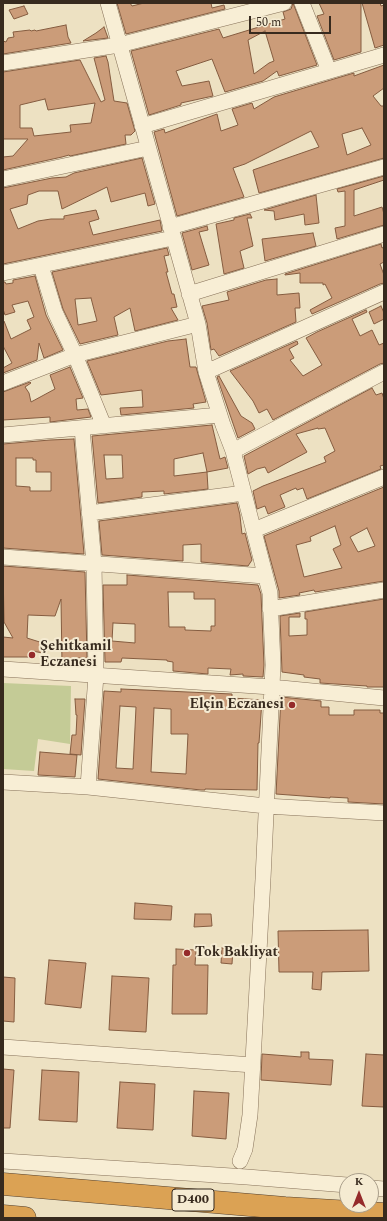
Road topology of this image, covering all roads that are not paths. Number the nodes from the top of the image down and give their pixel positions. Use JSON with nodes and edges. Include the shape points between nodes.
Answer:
{"nodes":[{"id":1,"x":108,"y":3,"type":"edge"},
{"id":2,"x":284,"y":3,"type":"edge"},
{"id":3,"x":302,"y":3,"type":"edge"},
{"id":4,"x":120,"y":45,"type":"junction"},
{"id":5,"x":384,"y":55,"type":"edge"},
{"id":6,"x":3,"y":63,"type":"edge"},
{"id":7,"x":329,"y":71,"type":"junction"},
{"id":8,"x":142,"y":126,"type":"junction"},
{"id":9,"x":148,"y":148,"type":"junction"},
{"id":10,"x":384,"y":167,"type":"edge"},
{"id":11,"x":3,"y":179,"type":"edge"},
{"id":12,"x":172,"y":232,"type":"junction"},
{"id":13,"x":384,"y":234,"type":"edge"},
{"id":14,"x":41,"y":266,"type":"junction"},
{"id":15,"x":3,"y":273,"type":"edge"},
{"id":16,"x":384,"y":292,"type":"edge"},
{"id":17,"x":189,"y":294,"type":"junction"},
{"id":18,"x":198,"y":324,"type":"junction"},
{"id":19,"x":75,"y":355,"type":"junction"},
{"id":20,"x":206,"y":372,"type":"junction"},
{"id":21,"x":384,"y":372,"type":"edge"},
{"id":22,"x":3,"y":383,"type":"edge"},
{"id":23,"x":220,"y":415,"type":"junction"},
{"id":24,"x":104,"y":426,"type":"junction"},
{"id":25,"x":82,"y":428,"type":"junction"},
{"id":26,"x":3,"y":435,"type":"edge"},
{"id":27,"x":233,"y":451,"type":"junction"},
{"id":28,"x":384,"y":477,"type":"edge"},
{"id":29,"x":244,"y":493,"type":"junction"},
{"id":30,"x":89,"y":513,"type":"junction"},
{"id":31,"x":254,"y":530,"type":"junction"},
{"id":32,"x":3,"y":557,"type":"edge"},
{"id":33,"x":94,"y":564,"type":"junction"},
{"id":34,"x":265,"y":576,"type":"junction"},
{"id":35,"x":384,"y":590,"type":"edge"},
{"id":36,"x":270,"y":609,"type":"junction"},
{"id":37,"x":3,"y":668,"type":"edge"},
{"id":38,"x":96,"y":675,"type":"junction"},
{"id":39,"x":271,"y":688,"type":"junction"},
{"id":40,"x":384,"y":698,"type":"edge"},
{"id":41,"x":3,"y":782,"type":"edge"},
{"id":42,"x":88,"y":787,"type":"junction"},
{"id":43,"x":266,"y":806,"type":"junction"},
{"id":44,"x":384,"y":813,"type":"edge"},
{"id":45,"x":3,"y":1047,"type":"edge"},
{"id":46,"x":253,"y":1065,"type":"junction"},
{"id":47,"x":3,"y":1161,"type":"edge"},
{"id":48,"x":240,"y":1161,"type":"dead end"},
{"id":49,"x":3,"y":1184,"type":"edge"},
{"id":50,"x":339,"y":1184,"type":"edge"},
{"id":51,"x":384,"y":1214,"type":"edge"},
{"id":52,"x":3,"y":1216,"type":"edge"},
{"id":53,"x":25,"y":1218,"type":"edge"}],
"edges":[{"from":1,"to":4,"type":"street"},
{"from":2,"to":4,"type":"street"},
{"from":3,"to":7,"type":"street"},
{"from":4,"to":6,"type":"street"},
{"from":4,"to":8,"type":"street"},
{"from":5,"to":7,"type":"street"},
{"from":7,"to":8,"type":"street"},
{"from":8,"to":9,"type":"street"},
{"from":9,"to":11,"type":"street"},
{"from":9,"to":12,"type":"street"},
{"from":10,"to":12,"type":"street"},
{"from":12,"to":14,"type":"street"},
{"from":12,"to":17,"type":"street"},
{"from":13,"to":17,"type":"street"},
{"from":14,"to":15,"type":"street"},
{"from":14,"to":19,"type":"street","via":[[55,312]]},
{"from":16,"to":20,"type":"street"},
{"from":17,"to":18,"type":"street"},
{"from":18,"to":19,"type":"street"},
{"from":18,"to":20,"type":"street"},
{"from":19,"to":22,"type":"street"},
{"from":19,"to":24,"type":"street"},
{"from":20,"to":23,"type":"street"},
{"from":21,"to":27,"type":"street"},
{"from":23,"to":24,"type":"street"},
{"from":23,"to":27,"type":"street"},
{"from":24,"to":25,"type":"street"},
{"from":25,"to":26,"type":"street"},
{"from":25,"to":30,"type":"street"},
{"from":27,"to":29,"type":"street"},
{"from":28,"to":31,"type":"street"},
{"from":29,"to":30,"type":"street"},
{"from":29,"to":31,"type":"street"},
{"from":30,"to":33,"type":"street"},
{"from":31,"to":34,"type":"street"},
{"from":32,"to":33,"type":"street"},
{"from":33,"to":34,"type":"street"},
{"from":33,"to":38,"type":"street"},
{"from":34,"to":36,"type":"street","via":[[270,593]]},
{"from":35,"to":36,"type":"street"},
{"from":36,"to":39,"type":"street","via":[[273,665]]},
{"from":37,"to":38,"type":"street"},
{"from":38,"to":39,"type":"street"},
{"from":38,"to":42,"type":"street"},
{"from":39,"to":40,"type":"street"},
{"from":39,"to":43,"type":"street"},
{"from":41,"to":42,"type":"street"},
{"from":42,"to":43,"type":"street"},
{"from":43,"to":44,"type":"street"},
{"from":43,"to":46,"type":"street"},
{"from":45,"to":46,"type":"street"},
{"from":46,"to":48,"type":"street","via":[[246,1149]]},
{"from":47,"to":50,"type":"street"},
{"from":49,"to":51,"type":"highway","number":"D400"},
{"from":52,"to":53,"type":"highway"}]}
